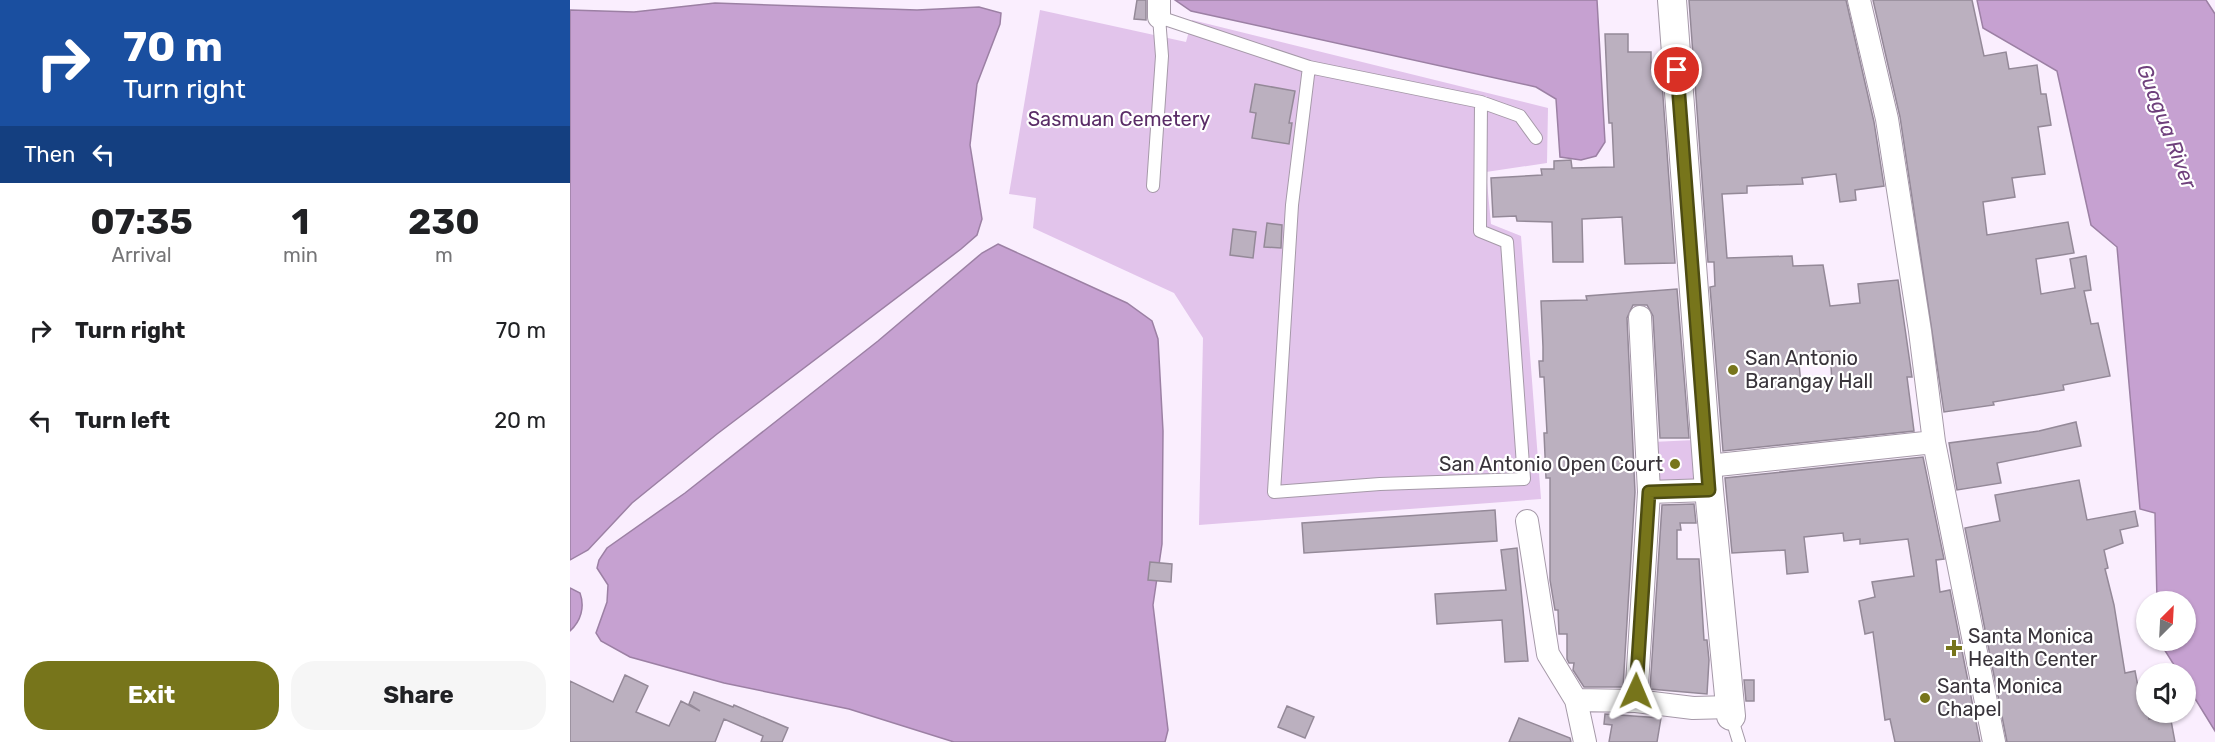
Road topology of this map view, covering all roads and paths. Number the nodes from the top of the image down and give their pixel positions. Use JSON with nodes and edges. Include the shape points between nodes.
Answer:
{"nodes":[{"id":1,"x":1672,"y":0,"type":"edge"},
{"id":2,"x":1859,"y":0,"type":"edge"},
{"id":3,"x":1159,"y":8,"type":"edge"},
{"id":4,"x":1309,"y":67,"type":"junction"},
{"id":5,"x":1481,"y":102,"type":"junction"},
{"id":6,"x":1536,"y":138,"type":"dead end"},
{"id":7,"x":1153,"y":186,"type":"dead end"},
{"id":8,"x":1640,"y":317,"type":"dead end"},
{"id":9,"x":1934,"y":441,"type":"junction"},
{"id":10,"x":1708,"y":478,"type":"junction"},
{"id":11,"x":1649,"y":492,"type":"junction"},
{"id":12,"x":1527,"y":521,"type":"dead end"},
{"id":13,"x":1576,"y":700,"type":"junction"},
{"id":14,"x":1636,"y":701,"type":"junction"},
{"id":15,"x":1734,"y":722,"type":"edge"},
{"id":16,"x":1585,"y":742,"type":"edge"},
{"id":17,"x":1994,"y":742,"type":"edge"}],
"edges":[{"from":1,"to":10,"type":"street"},
{"from":2,"to":9,"type":"street","via":[[1887,119]]},
{"from":3,"to":4,"type":"lane"},
{"from":3,"to":7,"type":"lane","via":[[1162,56]]},
{"from":4,"to":5,"type":"lane"},
{"from":4,"to":5,"type":"lane","via":[[1292,205],[1274,492],[1524,479],[1507,242],[1480,231]]},
{"from":5,"to":6,"type":"lane","via":[[1520,116]]},
{"from":8,"to":11,"type":"street"},
{"from":9,"to":10,"type":"street"},
{"from":9,"to":17,"type":"street"},
{"from":10,"to":11,"type":"street"},
{"from":10,"to":15,"type":"street"},
{"from":11,"to":14,"type":"street"},
{"from":12,"to":13,"type":"street","via":[[1548,654]]},
{"from":13,"to":14,"type":"street"},
{"from":13,"to":16,"type":"street"},
{"from":14,"to":15,"type":"street","via":[[1693,708]]}]}
